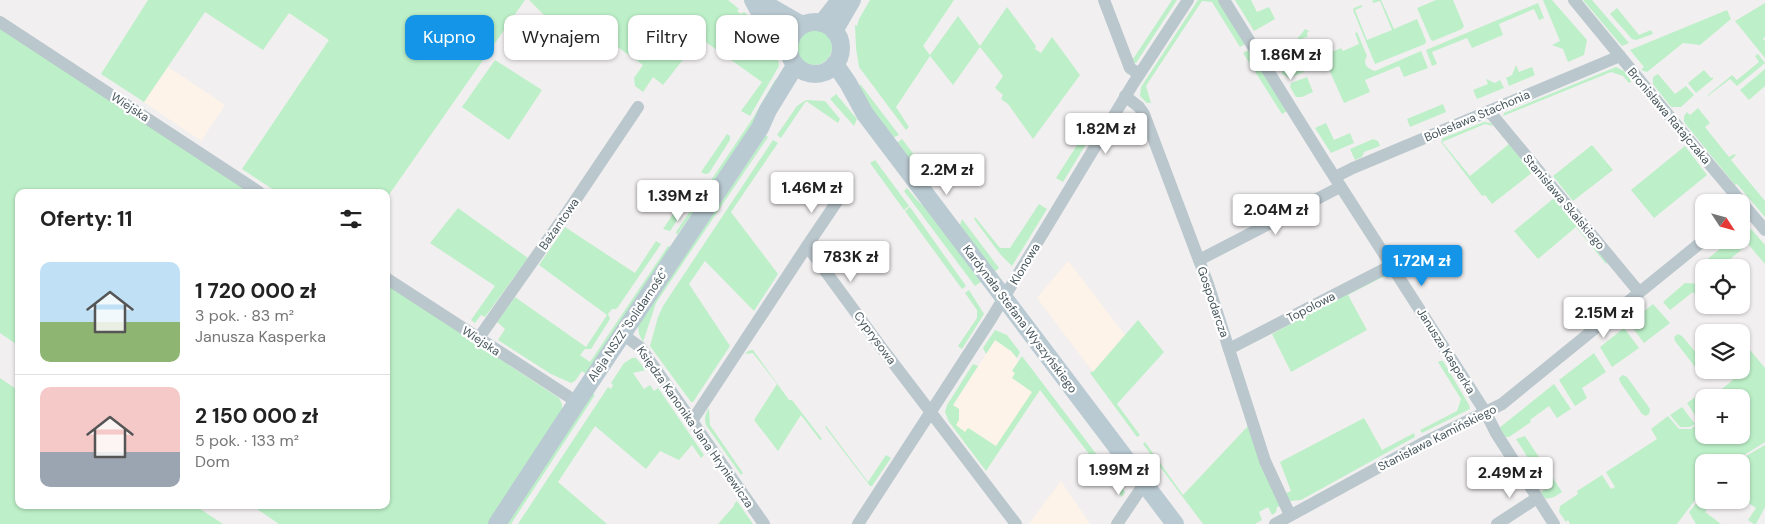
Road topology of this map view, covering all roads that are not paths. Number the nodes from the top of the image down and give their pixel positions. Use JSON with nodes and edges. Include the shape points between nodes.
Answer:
{"nodes":[{"id":1,"x":752,"y":0,"type":"edge"},
{"id":2,"x":758,"y":0,"type":"edge"},
{"id":3,"x":840,"y":0,"type":"edge"},
{"id":4,"x":852,"y":0,"type":"edge"},
{"id":5,"x":1104,"y":0,"type":"edge"},
{"id":6,"x":1188,"y":0,"type":"edge"},
{"id":7,"x":1224,"y":0,"type":"edge"},
{"id":8,"x":1574,"y":0,"type":"edge"},
{"id":9,"x":764,"y":15,"type":"edge"},
{"id":10,"x":0,"y":22,"type":"edge"},
{"id":11,"x":802,"y":26,"type":"junction"},
{"id":12,"x":828,"y":27,"type":"junction"},
{"id":13,"x":798,"y":29,"type":"edge"},
{"id":14,"x":1620,"y":56,"type":"junction"},
{"id":15,"x":794,"y":60,"type":"edge"},
{"id":16,"x":830,"y":68,"type":"junction"},
{"id":17,"x":801,"y":69,"type":"junction"},
{"id":18,"x":1139,"y":74,"type":"junction"},
{"id":19,"x":1125,"y":96,"type":"junction"},
{"id":20,"x":638,"y":107,"type":"dead end"},
{"id":21,"x":1489,"y":111,"type":"junction"},
{"id":22,"x":1338,"y":182,"type":"junction"},
{"id":23,"x":254,"y":189,"type":"edge"},
{"id":24,"x":1732,"y":194,"type":"edge"},
{"id":25,"x":840,"y":197,"type":"dead end"},
{"id":26,"x":1750,"y":215,"type":"edge"},
{"id":27,"x":1765,"y":230,"type":"edge"},
{"id":28,"x":807,"y":246,"type":"junction"},
{"id":29,"x":1695,"y":247,"type":"edge"},
{"id":30,"x":1199,"y":260,"type":"junction"},
{"id":31,"x":1392,"y":265,"type":"junction"},
{"id":32,"x":390,"y":281,"type":"edge"},
{"id":33,"x":1639,"y":292,"type":"junction"},
{"id":34,"x":1004,"y":298,"type":"junction"},
{"id":35,"x":622,"y":334,"type":"junction"},
{"id":36,"x":478,"y":339,"type":"junction"},
{"id":37,"x":1229,"y":348,"type":"junction"},
{"id":38,"x":577,"y":402,"type":"junction"},
{"id":39,"x":931,"y":412,"type":"junction"},
{"id":40,"x":1486,"y":413,"type":"junction"},
{"id":41,"x":692,"y":421,"type":"junction"},
{"id":42,"x":1144,"y":484,"type":"junction"},
{"id":43,"x":1537,"y":498,"type":"junction"},
{"id":44,"x":1290,"y":516,"type":"junction"},
{"id":45,"x":497,"y":524,"type":"edge"},
{"id":46,"x":764,"y":524,"type":"edge"},
{"id":47,"x":858,"y":524,"type":"edge"},
{"id":48,"x":1016,"y":524,"type":"edge"},
{"id":49,"x":1117,"y":524,"type":"edge"},
{"id":50,"x":1175,"y":524,"type":"edge"},
{"id":51,"x":1275,"y":524,"type":"edge"},
{"id":52,"x":1496,"y":524,"type":"edge"},
{"id":53,"x":1554,"y":524,"type":"edge"}],
"edges":[{"from":1,"to":9,"type":"street"},
{"from":2,"to":11,"type":"street"},
{"from":3,"to":12,"type":"street"},
{"from":4,"to":12,"type":"street"},
{"from":5,"to":18,"type":"street","via":[[1130,68]]},
{"from":6,"to":18,"type":"street","name":"Klonowa"},
{"from":7,"to":22,"type":"street","name":"Janusza Kasperka"},
{"from":8,"to":14,"type":"street","name":"Bronisława Ratajczaka"},
{"from":10,"to":23,"type":"street","name":"Wiejska"},
{"from":11,"to":12,"type":"street","via":[[813,22]]},
{"from":11,"to":13,"type":"street"},
{"from":12,"to":16,"type":"street","via":[[840,41],[840,53]]},
{"from":14,"to":21,"type":"street","name":"Bolesława Stachonia"},
{"from":14,"to":24,"type":"street","name":"Bronisława Ratajczaka"},
{"from":15,"to":17,"type":"street"},
{"from":16,"to":17,"type":"street","via":[[814,74]]},
{"from":16,"to":34,"type":"street","name":"Kardynała Stefana Wyszyńskiego","via":[[848,83],[865,114]]},
{"from":17,"to":35,"type":"street","name":"Aleja NSZZ \"Solidarność\"","via":[[776,113],[760,128]]},
{"from":18,"to":19,"type":"street","name":"Klonowa"},
{"from":19,"to":30,"type":"street","name":"Gospodarcza","via":[[1144,114]]},
{"from":19,"to":34,"type":"street","name":"Klonowa"},
{"from":20,"to":36,"type":"street","name":"Bażantowa"},
{"from":21,"to":22,"type":"street","name":"Bolesława Stachonia","via":[[1353,168]]},
{"from":21,"to":33,"type":"street","name":"Stanisława Skalskiego"},
{"from":22,"to":30,"type":"street","name":"Bolesława Stachonia"},
{"from":22,"to":31,"type":"street","name":"Janusza Kasperka"},
{"from":25,"to":28,"type":"street"},
{"from":26,"to":27,"type":"street","name":"Bronisława Ratajczaka"},
{"from":28,"to":39,"type":"street","name":"Cyprysowa"},
{"from":28,"to":41,"type":"street"},
{"from":29,"to":33,"type":"street","name":"Stanisława Kamińskiego"},
{"from":30,"to":37,"type":"street","name":"Gospodarcza"},
{"from":31,"to":37,"type":"street","name":"Topolowa"},
{"from":31,"to":40,"type":"street","name":"Janusza Kasperka"},
{"from":32,"to":36,"type":"street","name":"Wiejska"},
{"from":33,"to":40,"type":"street","name":"Stanisława Kamińskiego","via":[[1502,404]]},
{"from":34,"to":39,"type":"street","name":"Klonowa"},
{"from":34,"to":42,"type":"street","name":"Kardynała Stefana Wyszyńskiego"},
{"from":35,"to":38,"type":"street","name":"Aleja NSZZ \"Solidarność\""},
{"from":35,"to":41,"type":"street","name":"Księdza Kanonika Jana Hryniewicza","via":[[640,347]]},
{"from":36,"to":38,"type":"street","name":"Wiejska"},
{"from":37,"to":44,"type":"street","name":"Gospodarcza","via":[[1265,461]]},
{"from":38,"to":45,"type":"street","name":"Aleja NSZZ \"Solidarność\""},
{"from":39,"to":47,"type":"street","name":"Klonowa"},
{"from":39,"to":48,"type":"street","name":"Cyprysowa"},
{"from":40,"to":43,"type":"street","name":"Janusza Kasperka"},
{"from":40,"to":44,"type":"street","name":"Stanisława Kamińskiego","via":[[1423,443]]},
{"from":41,"to":46,"type":"street","name":"Księdza Kanonika Jana Hryniewicza"},
{"from":42,"to":49,"type":"street"},
{"from":42,"to":50,"type":"street","name":"Kardynała Stefana Wyszyńskiego"},
{"from":43,"to":52,"type":"street"},
{"from":43,"to":53,"type":"street","name":"Janusza Kasperka"},
{"from":44,"to":51,"type":"street","name":"Stanisława Kamińskiego"}]}
